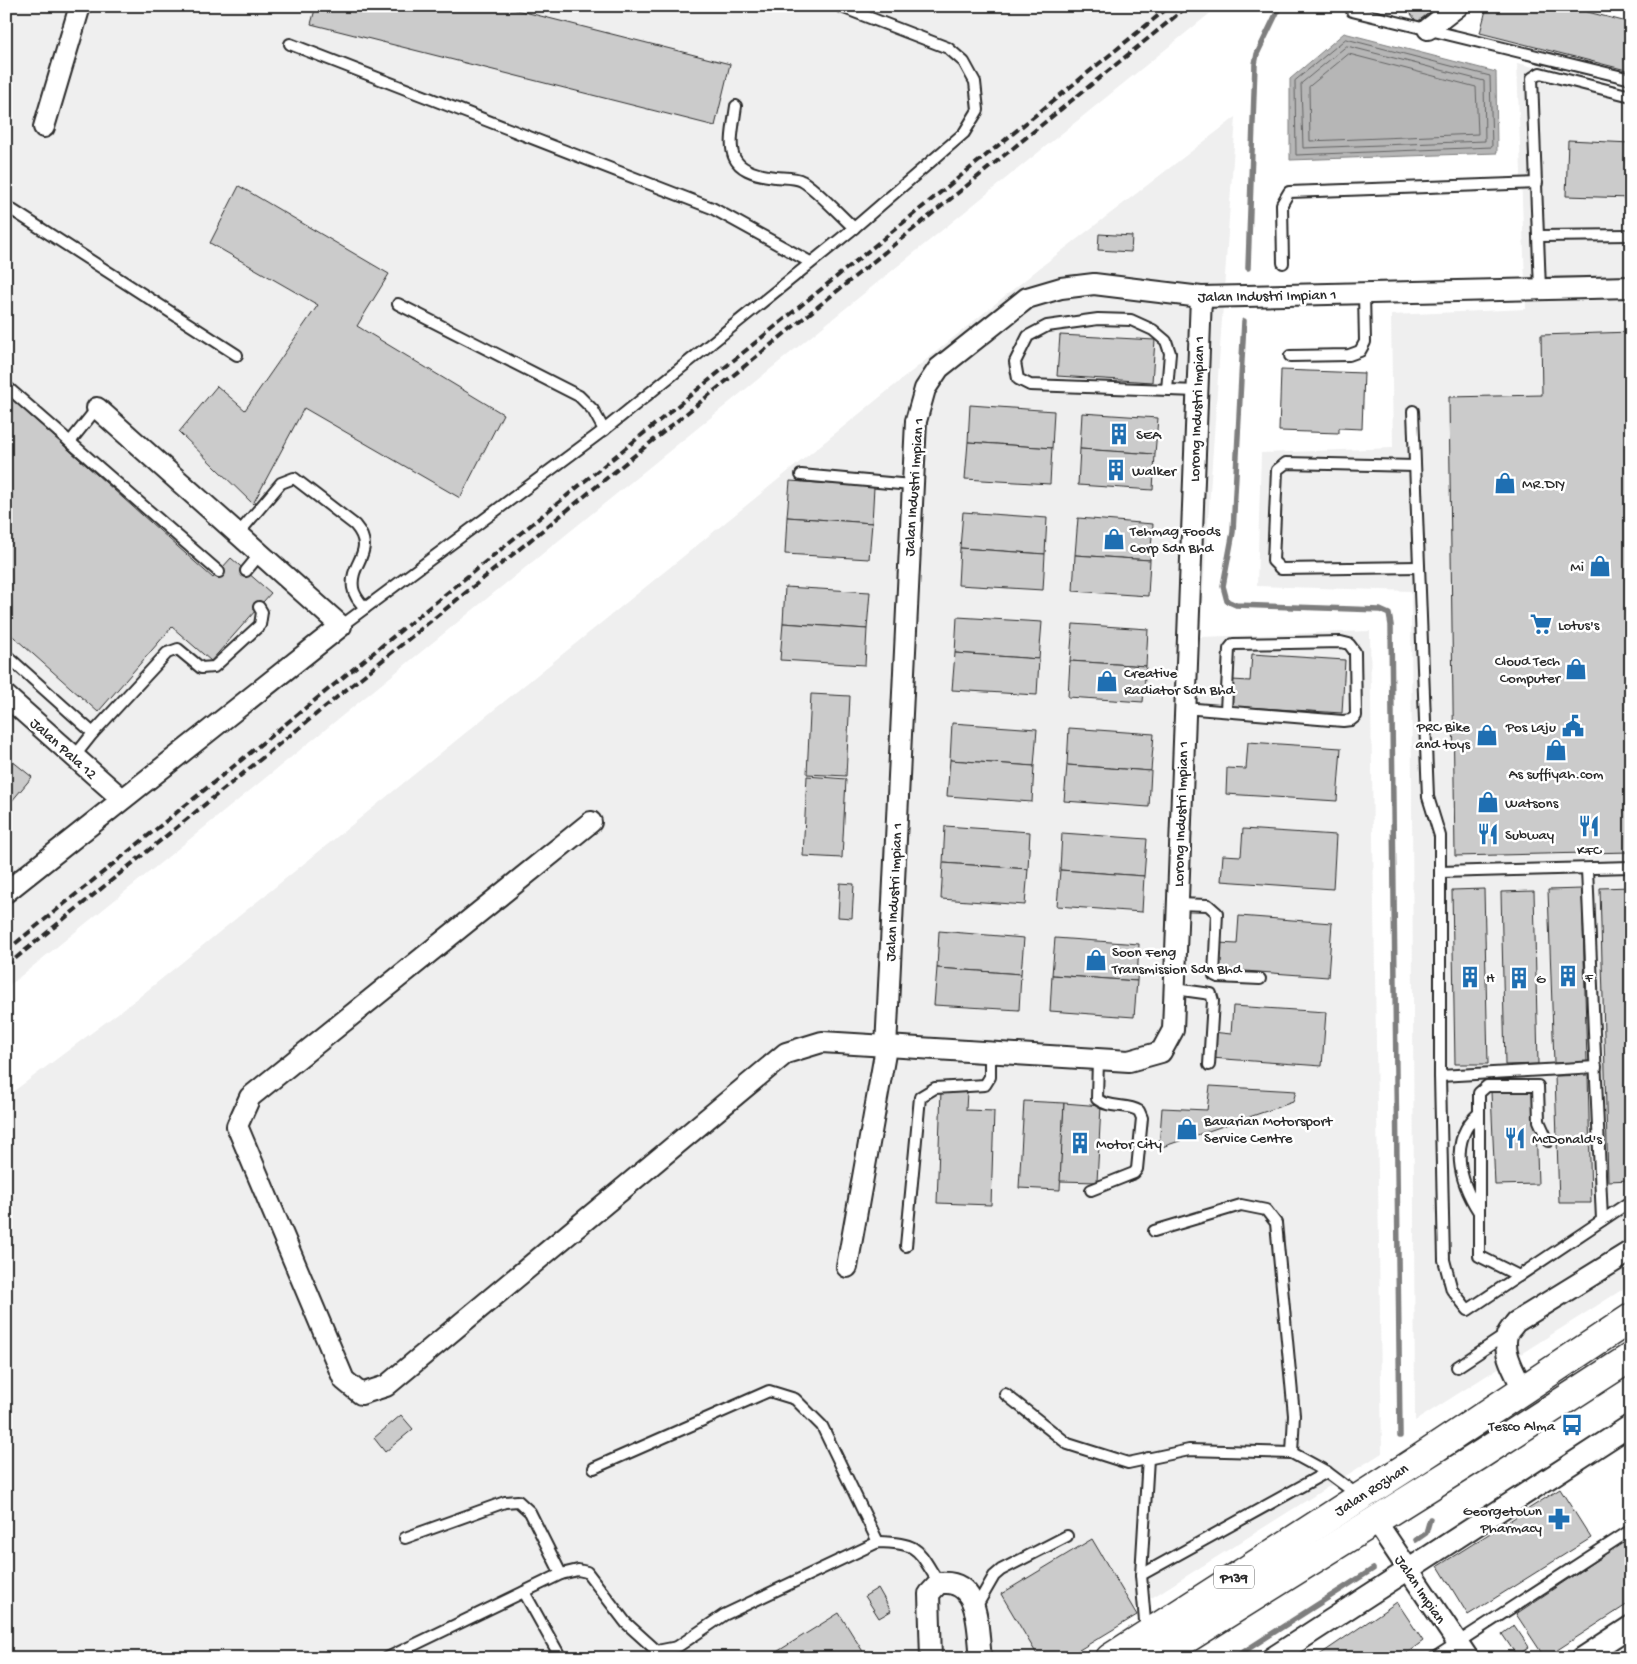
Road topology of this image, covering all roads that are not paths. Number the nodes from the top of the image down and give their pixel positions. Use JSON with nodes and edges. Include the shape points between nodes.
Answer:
{"nodes":[{"id":1,"x":80,"y":6,"type":"edge"},
{"id":2,"x":839,"y":6,"type":"edge"},
{"id":3,"x":1353,"y":6,"type":"edge"},
{"id":4,"x":1458,"y":6,"type":"edge"},
{"id":5,"x":1428,"y":29,"type":"junction"},
{"id":6,"x":290,"y":44,"type":"dead end"},
{"id":7,"x":1631,"y":79,"type":"edge"},
{"id":8,"x":1631,"y":96,"type":"edge"},
{"id":9,"x":736,"y":106,"type":"dead end"},
{"id":10,"x":44,"y":127,"type":"dead end"},
{"id":11,"x":1538,"y":183,"type":"junction"},
{"id":12,"x":6,"y":206,"type":"edge"},
{"id":13,"x":854,"y":228,"type":"junction"},
{"id":14,"x":1631,"y":234,"type":"edge"},
{"id":15,"x":1539,"y":236,"type":"junction"},
{"id":16,"x":810,"y":262,"type":"junction"},
{"id":17,"x":1283,"y":263,"type":"dead end"},
{"id":18,"x":1631,"y":287,"type":"edge"},
{"id":19,"x":1540,"y":289,"type":"junction"},
{"id":20,"x":1364,"y":293,"type":"junction"},
{"id":21,"x":1201,"y":297,"type":"junction"},
{"id":22,"x":398,"y":304,"type":"dead end"},
{"id":23,"x":238,"y":355,"type":"dead end"},
{"id":24,"x":1290,"y":356,"type":"dead end"},
{"id":25,"x":6,"y":386,"type":"edge"},
{"id":26,"x":1167,"y":390,"type":"junction"},
{"id":27,"x":1197,"y":391,"type":"junction"},
{"id":28,"x":97,"y":408,"type":"joint"},
{"id":29,"x":1413,"y":411,"type":"dead end"},
{"id":30,"x":604,"y":430,"type":"junction"},
{"id":31,"x":70,"y":442,"type":"junction"},
{"id":32,"x":1415,"y":466,"type":"junction"},
{"id":33,"x":801,"y":475,"type":"dead end"},
{"id":34,"x":911,"y":485,"type":"junction"},
{"id":35,"x":238,"y":534,"type":"junction"},
{"id":36,"x":260,"y":554,"type":"junction"},
{"id":37,"x":1419,"y":566,"type":"junction"},
{"id":38,"x":246,"y":571,"type":"dead end"},
{"id":39,"x":219,"y":572,"type":"dead end"},
{"id":40,"x":259,"y":607,"type":"dead end"},
{"id":41,"x":365,"y":608,"type":"junction"},
{"id":42,"x":341,"y":626,"type":"junction"},
{"id":43,"x":6,"y":655,"type":"edge"},
{"id":44,"x":6,"y":696,"type":"edge"},
{"id":45,"x":1184,"y":708,"type":"junction"},
{"id":46,"x":1226,"y":711,"type":"junction"},
{"id":47,"x":93,"y":733,"type":"junction"},
{"id":48,"x":74,"y":757,"type":"junction"},
{"id":49,"x":122,"y":800,"type":"junction"},
{"id":50,"x":591,"y":822,"type":"dead end"},
{"id":51,"x":1631,"y":867,"type":"edge"},
{"id":52,"x":1588,"y":868,"type":"junction"},
{"id":53,"x":1440,"y":872,"type":"junction"},
{"id":54,"x":6,"y":892,"type":"edge"},
{"id":55,"x":1177,"y":904,"type":"junction"},
{"id":56,"x":1260,"y":980,"type":"dead end"},
{"id":57,"x":1174,"y":988,"type":"junction"},
{"id":58,"x":886,"y":1048,"type":"junction"},
{"id":59,"x":990,"y":1054,"type":"junction"},
{"id":60,"x":1098,"y":1059,"type":"junction"},
{"id":61,"x":1209,"y":1065,"type":"dead end"},
{"id":62,"x":1596,"y":1067,"type":"junction"},
{"id":63,"x":1440,"y":1076,"type":"junction"},
{"id":64,"x":1479,"y":1113,"type":"junction"},
{"id":65,"x":1548,"y":1141,"type":"dead end"},
{"id":66,"x":1091,"y":1190,"type":"dead end"},
{"id":67,"x":1631,"y":1201,"type":"edge"},
{"id":68,"x":1479,"y":1212,"type":"junction"},
{"id":69,"x":1602,"y":1220,"type":"junction"},
{"id":70,"x":1154,"y":1231,"type":"dead end"},
{"id":71,"x":906,"y":1246,"type":"dead end"},
{"id":72,"x":1631,"y":1251,"type":"edge"},
{"id":73,"x":847,"y":1266,"type":"dead end"},
{"id":74,"x":1519,"y":1276,"type":"junction"},
{"id":75,"x":1631,"y":1318,"type":"edge"},
{"id":76,"x":1507,"y":1334,"type":"junction"},
{"id":77,"x":1631,"y":1357,"type":"edge"},
{"id":78,"x":1457,"y":1367,"type":"dead end"},
{"id":79,"x":1523,"y":1389,"type":"junction"},
{"id":80,"x":1005,"y":1394,"type":"dead end"},
{"id":81,"x":1631,"y":1425,"type":"edge"},
{"id":82,"x":1292,"y":1453,"type":"junction"},
{"id":83,"x":1148,"y":1458,"type":"junction"},
{"id":84,"x":594,"y":1468,"type":"dead end"},
{"id":85,"x":1327,"y":1472,"type":"junction"},
{"id":86,"x":1359,"y":1497,"type":"junction"},
{"id":87,"x":1375,"y":1520,"type":"junction"},
{"id":88,"x":1631,"y":1530,"type":"edge"},
{"id":89,"x":1067,"y":1536,"type":"dead end"},
{"id":90,"x":405,"y":1538,"type":"dead end"},
{"id":91,"x":878,"y":1542,"type":"junction"},
{"id":92,"x":1408,"y":1569,"type":"junction"},
{"id":93,"x":561,"y":1574,"type":"junction"},
{"id":94,"x":1141,"y":1575,"type":"junction"},
{"id":95,"x":939,"y":1583,"type":"junction"},
{"id":96,"x":524,"y":1592,"type":"junction"},
{"id":97,"x":974,"y":1609,"type":"junction"},
{"id":98,"x":1631,"y":1626,"type":"edge"},
{"id":99,"x":1151,"y":1646,"type":"edge"},
{"id":100,"x":1463,"y":1650,"type":"edge"},
{"id":101,"x":981,"y":1657,"type":"edge"},
{"id":102,"x":387,"y":1658,"type":"edge"},
{"id":103,"x":561,"y":1658,"type":"edge"},
{"id":104,"x":931,"y":1658,"type":"edge"},
{"id":105,"x":1110,"y":1658,"type":"edge"},
{"id":106,"x":1272,"y":1658,"type":"edge"},
{"id":107,"x":1434,"y":1658,"type":"edge"},
{"id":108,"x":1582,"y":1658,"type":"edge"}],
"edges":[{"from":1,"to":10,"type":"street"},
{"from":2,"to":13,"type":"lane","via":[[948,48],[964,62],[975,82],[978,110],[964,133]]},
{"from":3,"to":5,"type":"lane","via":[[1352,11]]},
{"from":4,"to":5,"type":"street"},
{"from":5,"to":7,"type":"lane"},
{"from":6,"to":16,"type":"lane","via":[[712,208]]},
{"from":8,"to":11,"type":"lane","via":[[1534,75]]},
{"from":9,"to":13,"type":"lane","via":[[730,148],[741,166],[755,175],[802,180]]},
{"from":11,"to":15,"type":"lane"},
{"from":11,"to":17,"type":"lane","via":[[1289,192],[1282,204]]},
{"from":12,"to":23,"type":"lane"},
{"from":13,"to":16,"type":"lane"},
{"from":14,"to":15,"type":"lane"},
{"from":15,"to":19,"type":"lane"},
{"from":16,"to":30,"type":"lane"},
{"from":18,"to":19,"type":"street","name":"Jalan Industri Impian 1"},
{"from":19,"to":20,"type":"street","name":"Jalan Industri Impian 1"},
{"from":20,"to":21,"type":"street","name":"Jalan Industri Impian 1"},
{"from":20,"to":24,"type":"lane","via":[[1364,342],[1360,351],[1350,355]]},
{"from":21,"to":27,"type":"street","name":"Lorong Industri Impian 1"},
{"from":21,"to":34,"type":"street","name":"Jalan Industri Impian 1","via":[[1094,284],[1061,288],[1027,298],[939,368],[925,388],[916,421]]},
{"from":22,"to":30,"type":"lane","via":[[579,396],[593,410]]},
{"from":25,"to":31,"type":"lane"},
{"from":26,"to":26,"type":"lane","via":[[1170,353],[1166,341],[1154,330],[1131,320],[1098,319],[1048,326],[1028,336],[1015,362],[1018,378],[1030,385]]},
{"from":26,"to":27,"type":"lane"},
{"from":27,"to":45,"type":"street","name":"Lorong Industri Impian 1"},
{"from":28,"to":31,"type":"lane"},
{"from":28,"to":35,"type":"street"},
{"from":29,"to":32,"type":"lane"},
{"from":30,"to":41,"type":"lane"},
{"from":31,"to":39,"type":"lane"},
{"from":32,"to":37,"type":"lane"},
{"from":32,"to":37,"type":"lane","via":[[1286,462],[1277,470],[1273,561],[1282,569]]},
{"from":33,"to":34,"type":"lane"},
{"from":34,"to":58,"type":"street","name":"Jalan Industri Impian 1"},
{"from":35,"to":36,"type":"street"},
{"from":35,"to":41,"type":"lane","via":[[281,483],[294,478],[363,534],[365,546],[353,586],[355,595]]},
{"from":36,"to":38,"type":"lane"},
{"from":36,"to":42,"type":"street"},
{"from":37,"to":53,"type":"lane","via":[[1428,797],[1440,836]]},
{"from":40,"to":47,"type":"lane","via":[[262,612],[260,625],[214,667],[201,668],[174,649]]},
{"from":41,"to":42,"type":"lane"},
{"from":42,"to":49,"type":"street"},
{"from":43,"to":47,"type":"lane"},
{"from":44,"to":48,"type":"street","name":"Jalan Pala 12"},
{"from":45,"to":46,"type":"lane"},
{"from":45,"to":55,"type":"street","name":"Lorong Industri Impian 1"},
{"from":46,"to":46,"type":"lane","via":[[1229,649],[1233,644],[1341,642],[1349,644],[1354,652],[1356,716],[1351,720]]},
{"from":47,"to":48,"type":"lane"},
{"from":48,"to":49,"type":"street","name":"Jalan Pala 12"},
{"from":49,"to":54,"type":"street"},
{"from":50,"to":58,"type":"street","name":"Lorong Industri Impian 1","via":[[250,1097],[237,1126],[344,1380],[361,1394],[386,1386],[786,1053],[822,1042]]},
{"from":51,"to":52,"type":"lane"},
{"from":52,"to":53,"type":"lane"},
{"from":52,"to":62,"type":"lane"},
{"from":53,"to":63,"type":"lane"},
{"from":55,"to":56,"type":"lane","via":[[1208,906],[1217,913],[1214,975]]},
{"from":55,"to":57,"type":"street","name":"Lorong Industri Impian 1"},
{"from":57,"to":60,"type":"street","name":"Lorong Industri Impian 1","via":[[1173,1030],[1161,1052],[1129,1061]]},
{"from":57,"to":61,"type":"lane","via":[[1210,994],[1213,1001]]},
{"from":58,"to":59,"type":"street","name":"Lorong Industri Impian 1"},
{"from":58,"to":73,"type":"street","name":"Jalan Industri Impian 1"},
{"from":59,"to":60,"type":"street","name":"Lorong Industri Impian 1"},
{"from":59,"to":71,"type":"lane","via":[[990,1077],[985,1085],[935,1088],[920,1097]]},
{"from":60,"to":66,"type":"lane","via":[[1097,1099],[1102,1103],[1134,1108],[1140,1111],[1142,1118],[1137,1169]]},
{"from":62,"to":63,"type":"lane"},
{"from":62,"to":69,"type":"lane"},
{"from":63,"to":74,"type":"lane","via":[[1444,1260],[1452,1290],[1468,1310]]},
{"from":64,"to":65,"type":"lane","via":[[1479,1093],[1487,1086],[1538,1086],[1539,1121]]},
{"from":64,"to":68,"type":"lane"},
{"from":64,"to":68,"type":"lane","via":[[1468,1123],[1459,1155],[1462,1178]]},
{"from":67,"to":69,"type":"lane"},
{"from":68,"to":74,"type":"lane","via":[[1479,1256]]},
{"from":69,"to":74,"type":"lane"},
{"from":70,"to":82,"type":"lane","via":[[1241,1206],[1266,1210],[1276,1224],[1294,1415]]},
{"from":72,"to":76,"type":"street","via":[[1516,1322]]},
{"from":75,"to":79,"type":"main road","name":"Jalan Rozhan","number":"P139"},
{"from":76,"to":78,"type":"lane"},
{"from":76,"to":79,"type":"street","via":[[1511,1365]]},
{"from":77,"to":87,"type":"main road","name":"Jalan Rozhan","number":"P139"},
{"from":79,"to":86,"type":"main road","name":"Jalan Rozhan","number":"P139"},
{"from":80,"to":83,"type":"lane","via":[[1068,1444],[1128,1462]]},
{"from":81,"to":92,"type":"street"},
{"from":82,"to":83,"type":"lane","via":[[1189,1450]]},
{"from":82,"to":85,"type":"lane"},
{"from":83,"to":94,"type":"lane"},
{"from":84,"to":91,"type":"lane","via":[[769,1391],[795,1400],[822,1426]]},
{"from":85,"to":86,"type":"lane"},
{"from":85,"to":94,"type":"lane"},
{"from":86,"to":87,"type":"main road"},
{"from":86,"to":99,"type":"main road","name":"Jalan Rozhan","number":"P139"},
{"from":87,"to":92,"type":"street","name":"Jalan Impian"},
{"from":87,"to":99,"type":"main road","name":"Jalan Rozhan","number":"P139"},
{"from":88,"to":100,"type":"lane"},
{"from":89,"to":97,"type":"lane","via":[[1001,1570]]},
{"from":90,"to":93,"type":"lane","via":[[505,1502],[518,1501],[530,1512]]},
{"from":91,"to":93,"type":"lane","via":[[724,1616],[677,1647],[657,1651],[626,1623],[588,1572],[578,1570]]},
{"from":91,"to":95,"type":"lane","via":[[904,1543],[918,1551]]},
{"from":92,"to":100,"type":"street","name":"Jalan Impian"},
{"from":92,"to":106,"type":"street"},
{"from":93,"to":96,"type":"lane"},
{"from":94,"to":99,"type":"lane"},
{"from":95,"to":97,"type":"street","via":[[950,1582],[964,1588],[972,1598]]},
{"from":95,"to":104,"type":"street","via":[[929,1594]]},
{"from":96,"to":102,"type":"lane"},
{"from":96,"to":103,"type":"lane"},
{"from":97,"to":101,"type":"street"},
{"from":98,"to":108,"type":"street"},
{"from":99,"to":105,"type":"main road","name":"Jalan Rozhan","number":"P139"},
{"from":100,"to":107,"type":"lane"}]}
